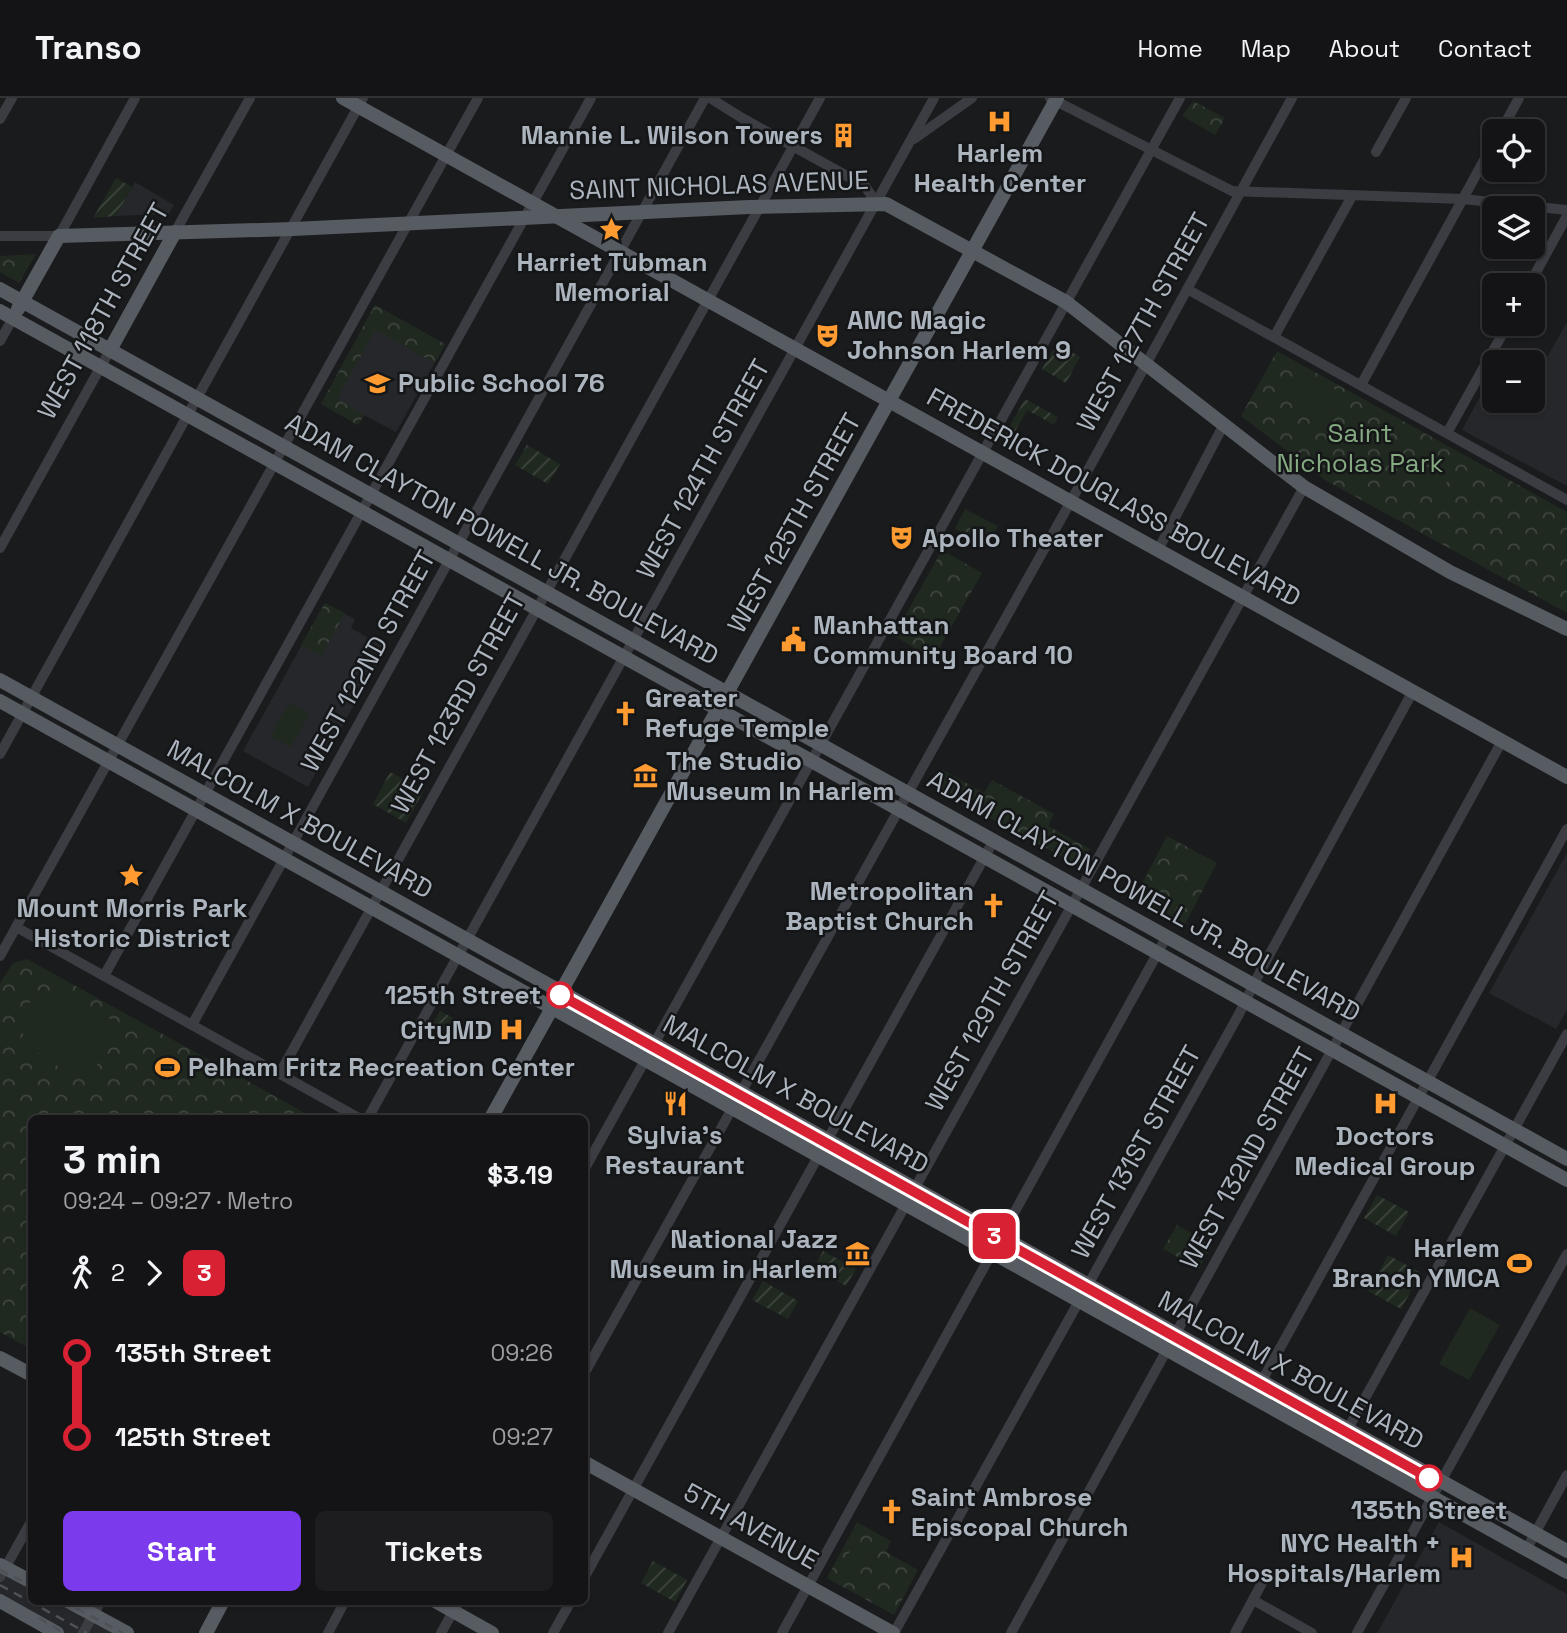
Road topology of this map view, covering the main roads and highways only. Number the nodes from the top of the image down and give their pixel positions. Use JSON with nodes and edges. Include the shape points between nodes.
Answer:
{"nodes":[{"id":1,"x":344,"y":98,"type":"edge"},
{"id":2,"x":1054,"y":99,"type":"edge"},
{"id":3,"x":361,"y":102,"type":"edge"},
{"id":4,"x":556,"y":216,"type":"junction"},
{"id":5,"x":175,"y":232,"type":"junction"},
{"id":6,"x":972,"y":251,"type":"junction"},
{"id":7,"x":0,"y":289,"type":"edge"},
{"id":8,"x":22,"y":301,"type":"junction"},
{"id":9,"x":6,"y":315,"type":"edge"},
{"id":10,"x":110,"y":350,"type":"junction"},
{"id":11,"x":890,"y":400,"type":"junction"},
{"id":12,"x":1567,"y":629,"type":"edge"},
{"id":13,"x":0,"y":680,"type":"edge"},
{"id":14,"x":727,"y":693,"type":"junction"},
{"id":15,"x":0,"y":701,"type":"edge"},
{"id":16,"x":718,"y":709,"type":"junction"},
{"id":17,"x":1567,"y":777,"type":"edge"},
{"id":18,"x":561,"y":992,"type":"junction"},
{"id":19,"x":552,"y":1009,"type":"junction"},
{"id":20,"x":493,"y":1115,"type":"edge"},
{"id":21,"x":1567,"y":1158,"type":"edge"},
{"id":22,"x":1567,"y":1180,"type":"edge"},
{"id":23,"x":2,"y":1363,"type":"edge"},
{"id":24,"x":28,"y":1373,"type":"edge"},
{"id":25,"x":588,"y":1464,"type":"edge"},
{"id":26,"x":1567,"y":1551,"type":"edge"},
{"id":27,"x":2,"y":1570,"type":"edge"},
{"id":28,"x":1567,"y":1572,"type":"edge"},
{"id":29,"x":28,"y":1580,"type":"edge"},
{"id":30,"x":0,"y":1601,"type":"edge"},
{"id":31,"x":75,"y":1605,"type":"edge"},
{"id":32,"x":221,"y":1605,"type":"edge"},
{"id":33,"x":456,"y":1606,"type":"edge"},
{"id":34,"x":57,"y":1633,"type":"edge"},
{"id":35,"x":127,"y":1633,"type":"edge"},
{"id":36,"x":206,"y":1633,"type":"edge"},
{"id":37,"x":492,"y":1633,"type":"edge"},
{"id":38,"x":894,"y":1633,"type":"edge"}],
"edges":[{"from":1,"to":3,"type":"main road","name":"FREDERICK DOUGLASS BOULEVARD"},
{"from":2,"to":6,"type":"main road","name":"WEST 125TH STREET"},
{"from":3,"to":4,"type":"main road","name":"FREDERICK DOUGLASS BOULEVARD"},
{"from":4,"to":5,"type":"main road","name":"SAINT NICHOLAS AVENUE"},
{"from":4,"to":6,"type":"main road","name":"SAINT NICHOLAS AVENUE","via":[[876,203],[891,206]]},
{"from":4,"to":11,"type":"main road","name":"FREDERICK DOUGLASS BOULEVARD"},
{"from":5,"to":8,"type":"main road","name":"SAINT NICHOLAS AVENUE","via":[[59,236]]},
{"from":5,"to":10,"type":"main road","name":"WEST 118TH STREET"},
{"from":6,"to":11,"type":"main road","name":"WEST 125TH STREET"},
{"from":6,"to":12,"type":"main road","name":"SAINT NICHOLAS AVENUE","via":[[1066,302],[1304,487],[1450,572]]},
{"from":7,"to":8,"type":"main road","name":"ADAM CLAYTON POWELL JR. BOULEVARD"},
{"from":8,"to":9,"type":"main road"},
{"from":8,"to":10,"type":"main road","name":"ADAM CLAYTON POWELL JR. BOULEVARD"},
{"from":9,"to":16,"type":"main road","name":"ADAM CLAYTON POWELL JR. BOULEVARD"},
{"from":10,"to":14,"type":"main road","name":"ADAM CLAYTON POWELL JR. BOULEVARD"},
{"from":11,"to":14,"type":"main road","name":"WEST 125TH STREET"},
{"from":11,"to":17,"type":"main road","name":"FREDERICK DOUGLASS BOULEVARD"},
{"from":13,"to":18,"type":"main road","name":"MALCOLM X BOULEVARD"},
{"from":14,"to":16,"type":"main road","name":"WEST 125TH STREET"},
{"from":14,"to":21,"type":"main road","name":"ADAM CLAYTON POWELL JR. BOULEVARD"},
{"from":15,"to":19,"type":"main road","name":"MALCOLM X BOULEVARD"},
{"from":16,"to":18,"type":"main road","name":"WEST 125TH STREET"},
{"from":16,"to":22,"type":"main road","name":"ADAM CLAYTON POWELL JR. BOULEVARD"},
{"from":18,"to":19,"type":"main road","name":"WEST 125TH STREET"},
{"from":18,"to":26,"type":"main road","name":"MALCOLM X BOULEVARD"},
{"from":19,"to":20,"type":"main road","name":"WEST 125TH STREET"},
{"from":19,"to":28,"type":"main road","name":"MALCOLM X BOULEVARD"},
{"from":23,"to":24,"type":"main road"},
{"from":25,"to":38,"type":"main road","name":"5TH AVENUE"},
{"from":27,"to":29,"type":"main road"},
{"from":30,"to":34,"type":"main road"},
{"from":31,"to":35,"type":"main road"},
{"from":32,"to":36,"type":"main road"},
{"from":33,"to":37,"type":"main road"}]}
